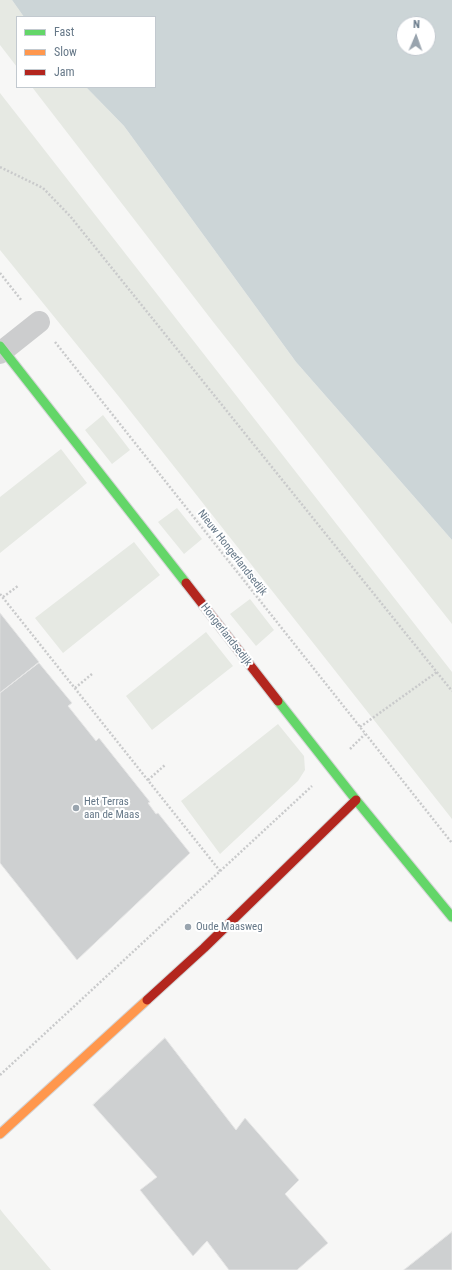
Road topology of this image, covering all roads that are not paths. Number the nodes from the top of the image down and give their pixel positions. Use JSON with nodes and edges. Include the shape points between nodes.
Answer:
{"nodes":[{"id":1,"x":39,"y":322,"type":"road end"},
{"id":2,"x":1,"y":350,"type":"edge"},
{"id":3,"x":356,"y":800,"type":"junction"},
{"id":4,"x":452,"y":917,"type":"edge"},
{"id":5,"x":0,"y":1134,"type":"edge"}],
"edges":[{"from":1,"to":2,"type":"street","name":"Hongerlandsedijk"},
{"from":2,"to":3,"type":"street","name":"Hongerlandsedijk"},
{"from":3,"to":4,"type":"street","name":"Hongerlandsedijk"},
{"from":3,"to":5,"type":"street","via":[[204,948]]}]}
